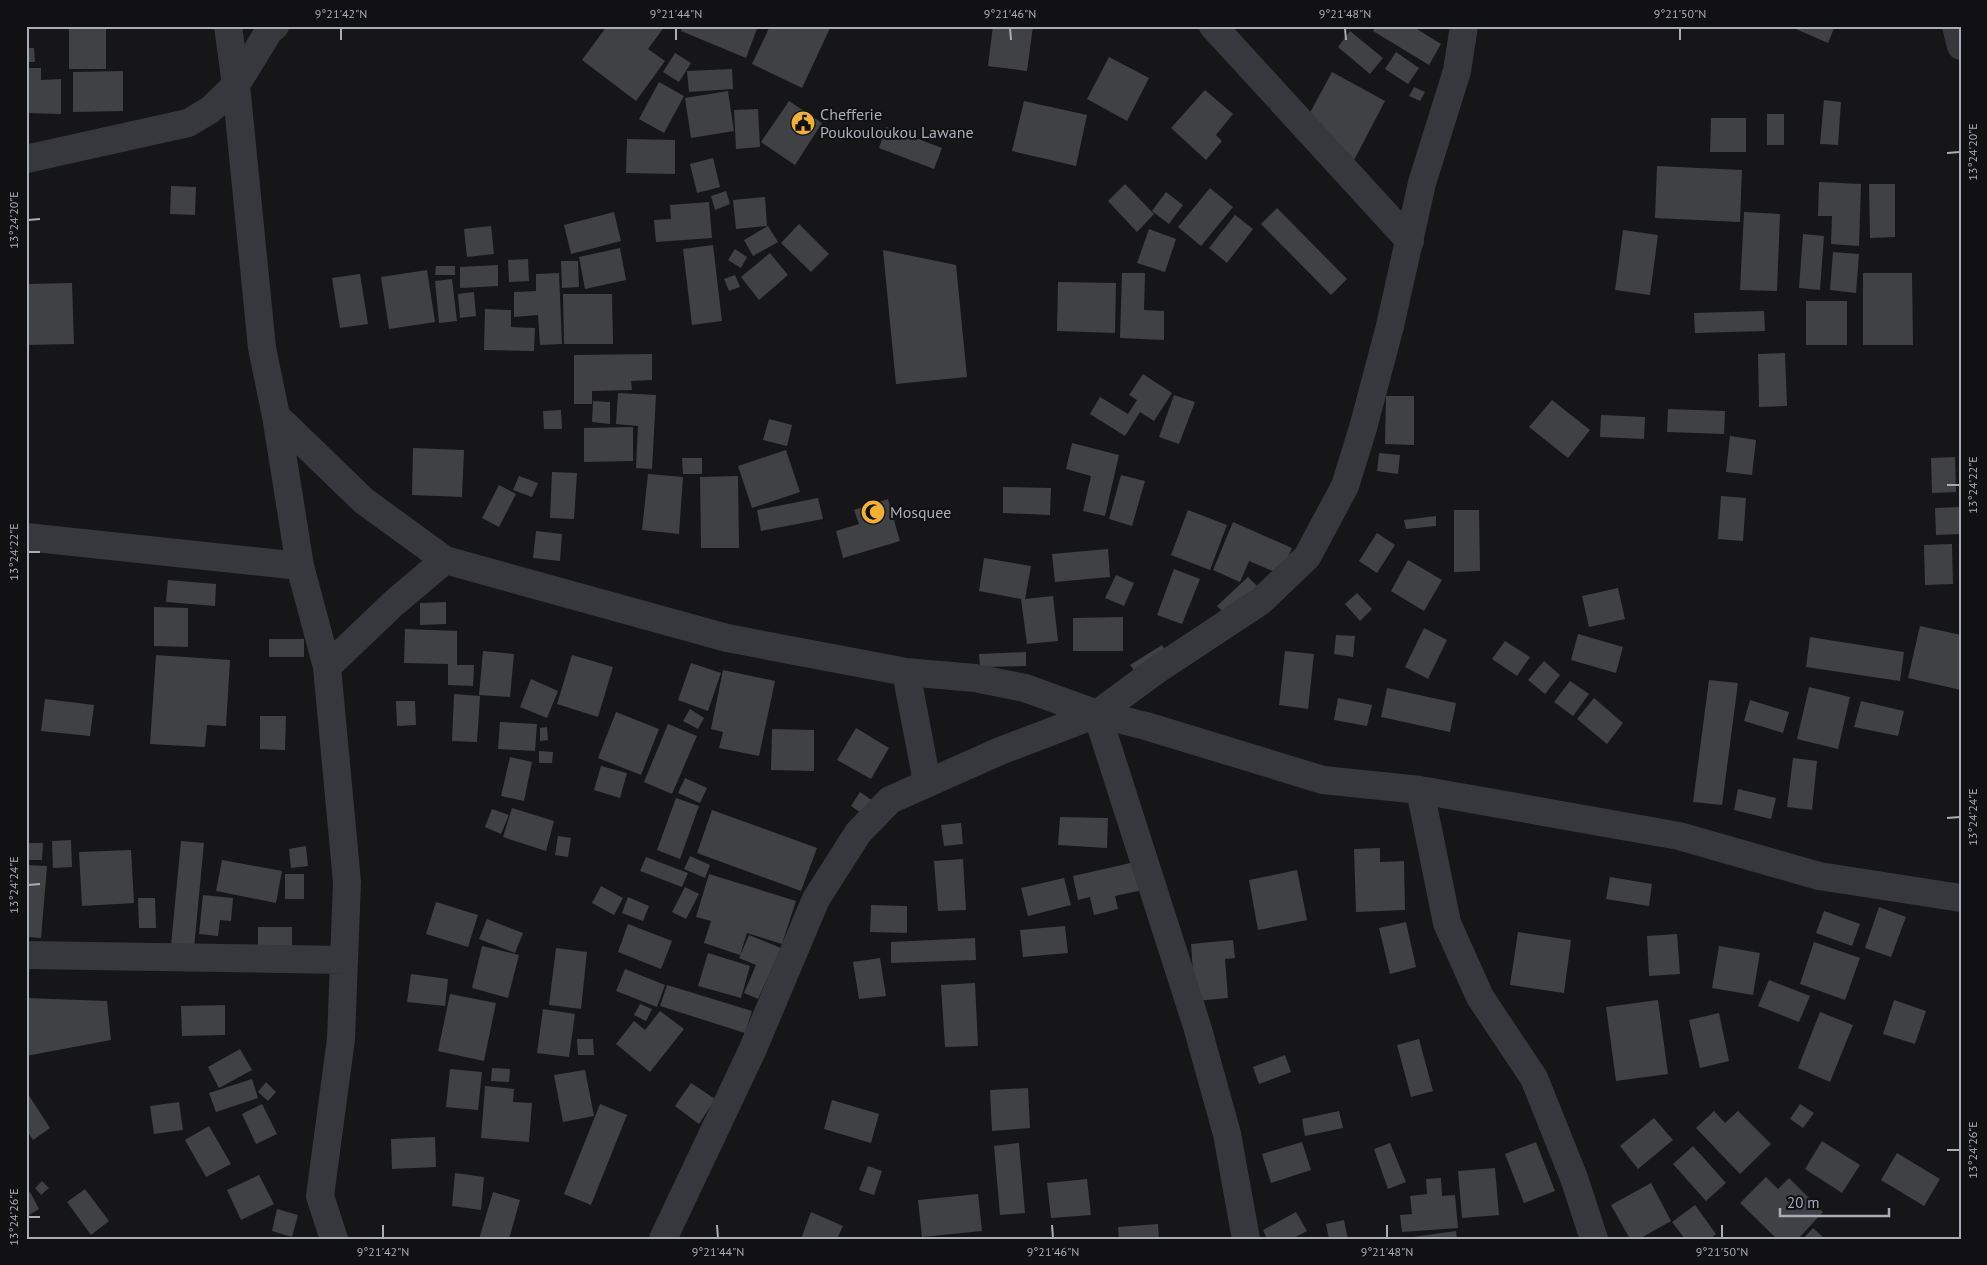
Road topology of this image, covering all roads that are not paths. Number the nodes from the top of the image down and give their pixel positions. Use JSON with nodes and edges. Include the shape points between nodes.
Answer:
{"nodes":[{"id":1,"x":228,"y":26,"type":"edge"},
{"id":2,"x":275,"y":26,"type":"edge"},
{"id":3,"x":1213,"y":26,"type":"edge"},
{"id":4,"x":1464,"y":26,"type":"edge"},
{"id":5,"x":1956,"y":26,"type":"edge"},
{"id":6,"x":1961,"y":46,"type":"edge"},
{"id":7,"x":236,"y":85,"type":"junction"},
{"id":8,"x":26,"y":159,"type":"edge"},
{"id":9,"x":1410,"y":241,"type":"junction"},
{"id":10,"x":276,"y":416,"type":"junction"},
{"id":11,"x":26,"y":537,"type":"edge"},
{"id":12,"x":445,"y":560,"type":"junction"},
{"id":13,"x":300,"y":566,"type":"junction"},
{"id":14,"x":327,"y":667,"type":"junction"},
{"id":15,"x":906,"y":672,"type":"junction"},
{"id":16,"x":1097,"y":714,"type":"junction"},
{"id":17,"x":927,"y":782,"type":"junction"},
{"id":18,"x":1420,"y":790,"type":"junction"},
{"id":19,"x":1961,"y":898,"type":"edge"},
{"id":20,"x":26,"y":955,"type":"edge"},
{"id":21,"x":344,"y":960,"type":"junction"},
{"id":22,"x":334,"y":1239,"type":"edge"},
{"id":23,"x":663,"y":1239,"type":"edge"},
{"id":24,"x":1246,"y":1239,"type":"edge"},
{"id":25,"x":1594,"y":1239,"type":"edge"}],
"edges":[{"from":1,"to":7,"type":"street"},
{"from":2,"to":7,"type":"street"},
{"from":3,"to":9,"type":"street"},
{"from":4,"to":9,"type":"street","via":[[1457,71],[1422,183]]},
{"from":5,"to":6,"type":"street"},
{"from":7,"to":8,"type":"street","via":[[210,110],[188,123]]},
{"from":7,"to":10,"type":"street","via":[[262,348]]},
{"from":9,"to":16,"type":"street","via":[[1345,486],[1307,557],[1261,601]]},
{"from":10,"to":12,"type":"street","via":[[364,501]]},
{"from":10,"to":13,"type":"street"},
{"from":11,"to":13,"type":"street"},
{"from":12,"to":14,"type":"street"},
{"from":12,"to":15,"type":"street","via":[[727,638]]},
{"from":13,"to":14,"type":"street"},
{"from":14,"to":21,"type":"street","via":[[347,882]]},
{"from":15,"to":16,"type":"street","via":[[975,678],[1024,688]]},
{"from":15,"to":17,"type":"street"},
{"from":16,"to":17,"type":"street"},
{"from":16,"to":18,"type":"street","via":[[1323,780]]},
{"from":16,"to":24,"type":"street","via":[[1197,1026],[1227,1134]]},
{"from":17,"to":23,"type":"street","via":[[890,800],[858,833],[816,899],[752,1051]]},
{"from":18,"to":19,"type":"street","via":[[1679,836],[1819,876]]},
{"from":18,"to":25,"type":"street","via":[[1447,923],[1480,997],[1534,1078],[1574,1178]]},
{"from":20,"to":21,"type":"street"},
{"from":21,"to":22,"type":"street","via":[[342,1039],[320,1196]]}]}
